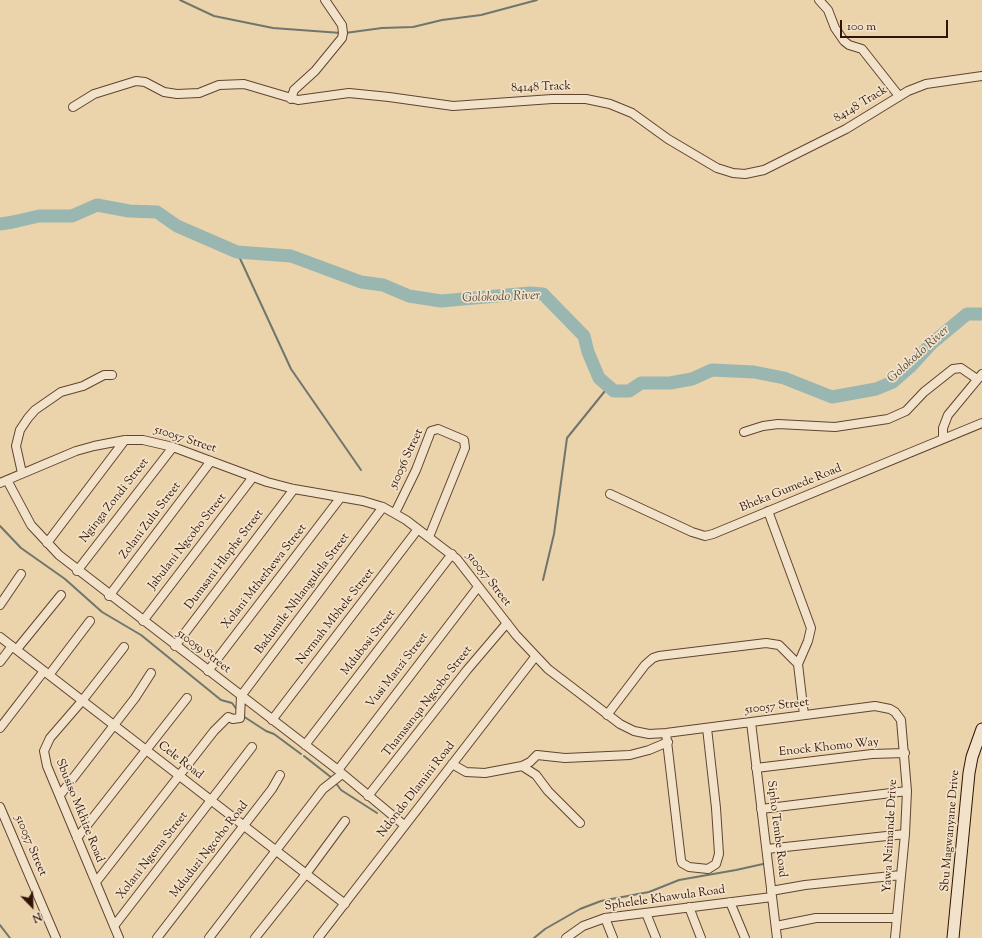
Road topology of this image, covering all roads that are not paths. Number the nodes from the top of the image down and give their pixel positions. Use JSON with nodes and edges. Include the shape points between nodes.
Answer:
{"nodes":[{"id":1,"x":325,"y":0,"type":"edge"},
{"id":2,"x":819,"y":0,"type":"edge"},
{"id":3,"x":982,"y":76,"type":"edge"},
{"id":4,"x":899,"y":96,"type":"junction"},
{"id":5,"x":291,"y":99,"type":"junction"},
{"id":6,"x":74,"y":107,"type":"dead end"},
{"id":7,"x":112,"y":375,"type":"dead end"},
{"id":8,"x":980,"y":377,"type":"edge"},
{"id":9,"x":982,"y":423,"type":"edge"},
{"id":10,"x":744,"y":432,"type":"dead end"},
{"id":11,"x":943,"y":439,"type":"junction"},
{"id":12,"x":125,"y":440,"type":"junction"},
{"id":13,"x":173,"y":447,"type":"junction"},
{"id":14,"x":212,"y":461,"type":"junction"},
{"id":15,"x":22,"y":474,"type":"junction"},
{"id":16,"x":253,"y":477,"type":"junction"},
{"id":17,"x":3,"y":481,"type":"edge"},
{"id":18,"x":294,"y":489,"type":"junction"},
{"id":19,"x":610,"y":494,"type":"dead end"},
{"id":20,"x":341,"y":497,"type":"junction"},
{"id":21,"x":383,"y":507,"type":"junction"},
{"id":22,"x":768,"y":511,"type":"junction"},
{"id":23,"x":395,"y":513,"type":"junction"},
{"id":24,"x":418,"y":529,"type":"junction"},
{"id":25,"x":429,"y":537,"type":"junction"},
{"id":26,"x":47,"y":543,"type":"junction"},
{"id":27,"x":452,"y":554,"type":"junction"},
{"id":28,"x":77,"y":571,"type":"junction"},
{"id":29,"x":21,"y":574,"type":"dead end"},
{"id":30,"x":478,"y":587,"type":"junction"},
{"id":31,"x":61,"y":595,"type":"dead end"},
{"id":32,"x":109,"y":596,"type":"junction"},
{"id":33,"x":0,"y":605,"type":"edge"},
{"id":34,"x":90,"y":621,"type":"dead end"},
{"id":35,"x":142,"y":621,"type":"junction"},
{"id":36,"x":506,"y":623,"type":"junction"},
{"id":37,"x":0,"y":637,"type":"edge"},
{"id":38,"x":175,"y":646,"type":"junction"},
{"id":39,"x":124,"y":647,"type":"dead end"},
{"id":40,"x":14,"y":648,"type":"junction"},
{"id":41,"x":535,"y":657,"type":"junction"},
{"id":42,"x":0,"y":662,"type":"edge"},
{"id":43,"x":798,"y":664,"type":"junction"},
{"id":44,"x":208,"y":671,"type":"junction"},
{"id":45,"x":46,"y":673,"type":"junction"},
{"id":46,"x":151,"y":673,"type":"dead end"},
{"id":47,"x":241,"y":696,"type":"junction"},
{"id":48,"x":187,"y":698,"type":"dead end"},
{"id":49,"x":82,"y":701,"type":"junction"},
{"id":50,"x":895,"y":712,"type":"joint"},
{"id":51,"x":607,"y":715,"type":"junction"},
{"id":52,"x":804,"y":715,"type":"junction"},
{"id":53,"x":272,"y":720,"type":"junction"},
{"id":54,"x":751,"y":722,"type":"junction"},
{"id":55,"x":114,"y":726,"type":"junction"},
{"id":56,"x":0,"y":728,"type":"edge"},
{"id":57,"x":707,"y":728,"type":"junction"},
{"id":58,"x":982,"y":729,"type":"edge"},
{"id":59,"x":666,"y":733,"type":"junction"},
{"id":60,"x":668,"y":742,"type":"junction"},
{"id":61,"x":305,"y":745,"type":"junction"},
{"id":62,"x":252,"y":747,"type":"dead end"},
{"id":63,"x":147,"y":751,"type":"junction"},
{"id":64,"x":905,"y":753,"type":"junction"},
{"id":65,"x":452,"y":764,"type":"junction"},
{"id":66,"x":522,"y":766,"type":"junction"},
{"id":67,"x":756,"y":768,"type":"junction"},
{"id":68,"x":340,"y":772,"type":"junction"},
{"id":69,"x":280,"y":775,"type":"dead end"},
{"id":70,"x":179,"y":776,"type":"junction"},
{"id":71,"x":907,"y":791,"type":"junction"},
{"id":72,"x":60,"y":796,"type":"junction"},
{"id":73,"x":368,"y":796,"type":"junction"},
{"id":74,"x":212,"y":800,"type":"junction"},
{"id":75,"x":0,"y":807,"type":"edge"},
{"id":76,"x":761,"y":809,"type":"junction"},
{"id":77,"x":344,"y":821,"type":"dead end"},
{"id":78,"x":580,"y":823,"type":"dead end"},
{"id":79,"x":243,"y":825,"type":"junction"},
{"id":80,"x":404,"y":825,"type":"junction"},
{"id":81,"x":905,"y":834,"type":"junction"},
{"id":82,"x":77,"y":838,"type":"junction"},
{"id":83,"x":767,"y":849,"type":"junction"},
{"id":84,"x":276,"y":850,"type":"junction"},
{"id":85,"x":306,"y":874,"type":"junction"},
{"id":86,"x":901,"y":875,"type":"junction"},
{"id":87,"x":96,"y":882,"type":"junction"},
{"id":88,"x":772,"y":894,"type":"junction"},
{"id":89,"x":730,"y":902,"type":"junction"},
{"id":90,"x":345,"y":904,"type":"junction"},
{"id":91,"x":689,"y":908,"type":"junction"},
{"id":92,"x":646,"y":913,"type":"junction"},
{"id":93,"x":605,"y":918,"type":"junction"},
{"id":94,"x":897,"y":918,"type":"junction"},
{"id":95,"x":114,"y":926,"type":"junction"},
{"id":96,"x":776,"y":926,"type":"junction"},
{"id":97,"x":56,"y":938,"type":"edge"},
{"id":98,"x":119,"y":938,"type":"edge"},
{"id":99,"x":157,"y":938,"type":"edge"},
{"id":100,"x":208,"y":938,"type":"edge"},
{"id":101,"x":255,"y":938,"type":"edge"},
{"id":102,"x":318,"y":938,"type":"edge"},
{"id":103,"x":566,"y":938,"type":"edge"},
{"id":104,"x":613,"y":938,"type":"edge"},
{"id":105,"x":656,"y":938,"type":"edge"},
{"id":106,"x":701,"y":938,"type":"edge"},
{"id":107,"x":745,"y":938,"type":"edge"},
{"id":108,"x":777,"y":938,"type":"edge"},
{"id":109,"x":895,"y":938,"type":"edge"},
{"id":110,"x":954,"y":938,"type":"edge"}],
"edges":[{"from":1,"to":5,"type":"street","via":[[342,26],[342,38],[311,76],[294,90]]},
{"from":2,"to":4,"type":"street","via":[[828,10],[835,28],[844,41],[862,49]]},
{"from":3,"to":4,"type":"street","name":"84148 Track","via":[[926,84]]},
{"from":4,"to":5,"type":"street","name":"84148 Track","via":[[846,129],[764,170],[745,174],[717,168],[668,139],[632,113],[596,100],[552,99],[453,106],[355,94],[331,94],[308,100]]},
{"from":5,"to":6,"type":"street","name":"84148 Track","via":[[244,84],[219,85],[199,93],[178,94],[164,92],[136,81],[94,94]]},
{"from":7,"to":15,"type":"street","via":[[99,377],[79,388],[61,392],[28,418],[20,430],[16,446]]},
{"from":8,"to":10,"type":"street","via":[[961,368],[953,369],[924,392],[906,411],[888,419],[835,427],[778,424]]},
{"from":8,"to":11,"type":"street","via":[[948,414],[943,428]]},
{"from":9,"to":11,"type":"street","name":"Bheka Gumede Road"},
{"from":11,"to":22,"type":"street","name":"Bheka Gumede Road"},
{"from":12,"to":13,"type":"street","name":"510057 Street","via":[[143,440]]},
{"from":12,"to":15,"type":"street","name":"510057 Street","via":[[76,451]]},
{"from":12,"to":26,"type":"street"},
{"from":13,"to":14,"type":"street","name":"510057 Street"},
{"from":13,"to":28,"type":"street","name":"Nginga Zondi Street"},
{"from":14,"to":16,"type":"street","name":"510057 Street"},
{"from":14,"to":32,"type":"street","name":"Zolani Zulu Street"},
{"from":15,"to":17,"type":"street","name":"510057 Street"},
{"from":16,"to":18,"type":"street","name":"510057 Street"},
{"from":16,"to":35,"type":"street","name":"Jabulani Ngcobo Street"},
{"from":17,"to":26,"type":"street","name":"510059 Street","via":[[25,516]]},
{"from":18,"to":20,"type":"street","name":"510057 Street"},
{"from":18,"to":38,"type":"street","name":"Dumsani Hlophe Street"},
{"from":19,"to":22,"type":"street","name":"Bheka Gumede Road","via":[[686,530],[705,536]]},
{"from":20,"to":21,"type":"street","name":"510057 Street"},
{"from":20,"to":44,"type":"street","name":"Xolani Mthethewa Street"},
{"from":21,"to":23,"type":"street","name":"510057 Street"},
{"from":21,"to":47,"type":"street","name":"Badumile Nhlangulela Street"},
{"from":22,"to":43,"type":"street","via":[[811,628]]},
{"from":23,"to":24,"type":"street","name":"510057 Street"},
{"from":23,"to":25,"type":"street","name":"510056 Street","via":[[431,431],[438,429],[464,440],[465,448]]},
{"from":24,"to":25,"type":"street","name":"510057 Street"},
{"from":24,"to":53,"type":"street","name":"Normah Mbhele Street"},
{"from":25,"to":27,"type":"street","name":"510057 Street"},
{"from":26,"to":28,"type":"street","name":"510059 Street"},
{"from":27,"to":30,"type":"street","name":"510057 Street"},
{"from":27,"to":61,"type":"street","name":"Mdubosi Street"},
{"from":28,"to":32,"type":"street","name":"510059 Street"},
{"from":29,"to":33,"type":"street"},
{"from":30,"to":36,"type":"street","name":"510057 Street"},
{"from":30,"to":68,"type":"street","name":"Vusi Manzi Street"},
{"from":31,"to":40,"type":"street"},
{"from":32,"to":35,"type":"street","name":"510059 Street"},
{"from":34,"to":45,"type":"street"},
{"from":35,"to":38,"type":"street","name":"510059 Street"},
{"from":36,"to":41,"type":"street","name":"510057 Street"},
{"from":36,"to":73,"type":"street","name":"Thamsanqa Ngcobo Street"},
{"from":37,"to":40,"type":"street","name":"Cele Road"},
{"from":38,"to":44,"type":"street","name":"510059 Street"},
{"from":39,"to":49,"type":"street","name":"Sbusiso Mkhize Road"},
{"from":40,"to":42,"type":"street"},
{"from":40,"to":45,"type":"street","name":"Cele Road"},
{"from":41,"to":51,"type":"street","name":"510057 Street"},
{"from":41,"to":65,"type":"street","name":"Ndondo Dlamini Road"},
{"from":43,"to":51,"type":"street","via":[[779,645],[766,643],[659,656],[645,665]]},
{"from":43,"to":52,"type":"street"},
{"from":44,"to":47,"type":"street","name":"510059 Street"},
{"from":45,"to":49,"type":"street","name":"Cele Road"},
{"from":45,"to":56,"type":"street"},
{"from":46,"to":55,"type":"street"},
{"from":47,"to":53,"type":"street","name":"510059 Street"},
{"from":47,"to":70,"type":"street","via":[[240,718],[228,717]]},
{"from":48,"to":63,"type":"street"},
{"from":49,"to":55,"type":"street","name":"Cele Road"},
{"from":49,"to":72,"type":"street","name":"Sbusiso Mkhize Road","via":[[50,738],[44,751],[47,766]]},
{"from":50,"to":52,"type":"street","name":"510057 Street","via":[[875,706]]},
{"from":50,"to":64,"type":"street","name":"Yawa Nzimande Drive","via":[[901,720]]},
{"from":51,"to":59,"type":"street","name":"510057 Street","via":[[634,731],[649,734]]},
{"from":52,"to":54,"type":"street","name":"510057 Street"},
{"from":53,"to":61,"type":"street","name":"510059 Street"},
{"from":54,"to":57,"type":"street","name":"510057 Street"},
{"from":54,"to":67,"type":"street","name":"Sipho Tembe Road"},
{"from":55,"to":63,"type":"street","name":"Cele Road"},
{"from":55,"to":72,"type":"street"},
{"from":57,"to":59,"type":"street","name":"510057 Street"},
{"from":57,"to":60,"type":"street","via":[[719,854],[714,867],[696,868],[682,863]]},
{"from":58,"to":110,"type":"main road","name":"Sbu Magwanyane Drive","via":[[969,773]]},
{"from":59,"to":60,"type":"street"},
{"from":60,"to":66,"type":"street","via":[[630,755],[565,758],[536,755]]},
{"from":61,"to":68,"type":"street","name":"510059 Street"},
{"from":62,"to":74,"type":"street"},
{"from":63,"to":70,"type":"street","name":"Cele Road"},
{"from":63,"to":82,"type":"street"},
{"from":64,"to":67,"type":"street","name":"Enock Khomo Way","via":[[865,755]]},
{"from":64,"to":71,"type":"street","name":"Yawa Nzimande Drive"},
{"from":65,"to":66,"type":"street","via":[[466,772],[476,773]]},
{"from":65,"to":80,"type":"street","name":"Ndondo Dlamini Road"},
{"from":66,"to":78,"type":"street","via":[[536,775]]},
{"from":67,"to":76,"type":"street","name":"Sipho Tembe Road"},
{"from":68,"to":73,"type":"street","name":"510059 Street"},
{"from":68,"to":84,"type":"street","name":"Vusi Manzi Street","via":[[323,789]]},
{"from":69,"to":79,"type":"street","name":"Mduduzi Ngcobo Road"},
{"from":70,"to":74,"type":"street","name":"Cele Road"},
{"from":70,"to":87,"type":"street"},
{"from":71,"to":76,"type":"street"},
{"from":71,"to":81,"type":"street","name":"Yawa Nzimande Drive"},
{"from":72,"to":82,"type":"street","name":"Sbusiso Mkhize Road"},
{"from":73,"to":80,"type":"street","name":"510059 Street"},
{"from":74,"to":79,"type":"street","name":"Cele Road"},
{"from":74,"to":95,"type":"street","name":"Xolani Ngema Street"},
{"from":75,"to":97,"type":"street","name":"510057 Street"},
{"from":76,"to":83,"type":"street","name":"Sipho Tembe Road"},
{"from":77,"to":85,"type":"street"},
{"from":79,"to":84,"type":"street","name":"Cele Road"},
{"from":79,"to":99,"type":"street","name":"Mduduzi Ngcobo Road"},
{"from":80,"to":90,"type":"street","name":"Ndondo Dlamini Road"},
{"from":81,"to":83,"type":"street"},
{"from":81,"to":86,"type":"street","name":"Yawa Nzimande Drive"},
{"from":82,"to":87,"type":"street","name":"Sbusiso Mkhize Road"},
{"from":83,"to":88,"type":"street","name":"Sipho Tembe Road"},
{"from":84,"to":85,"type":"street","name":"Cele Road"},
{"from":84,"to":100,"type":"street","name":"Vusi Manzi Street"},
{"from":85,"to":90,"type":"street","name":"Cele Road"},
{"from":85,"to":101,"type":"street"},
{"from":86,"to":88,"type":"street","name":"Sphelele Khawula Road","via":[[805,885]]},
{"from":86,"to":94,"type":"street","name":"Yawa Nzimande Drive"},
{"from":87,"to":95,"type":"street","name":"Sbusiso Mkhize Road"},
{"from":88,"to":89,"type":"street","name":"Sphelele Khawula Road"},
{"from":88,"to":96,"type":"street","name":"Sipho Tembe Road"},
{"from":89,"to":91,"type":"street","name":"Sphelele Khawula Road"},
{"from":89,"to":107,"type":"street"},
{"from":90,"to":102,"type":"street","name":"Ndondo Dlamini Road"},
{"from":91,"to":92,"type":"street","name":"Sphelele Khawula Road"},
{"from":91,"to":106,"type":"street"},
{"from":92,"to":93,"type":"street","name":"Sphelele Khawula Road"},
{"from":92,"to":105,"type":"street"},
{"from":93,"to":103,"type":"street","name":"Sphelele Khawula Road","via":[[583,926]]},
{"from":93,"to":104,"type":"street"},
{"from":94,"to":96,"type":"street","via":[[816,918]]},
{"from":94,"to":109,"type":"street","name":"Yawa Nzimande Drive"},
{"from":95,"to":98,"type":"street","name":"Sbusiso Mkhize Road"},
{"from":96,"to":108,"type":"street","name":"Sipho Tembe Road"}]}
